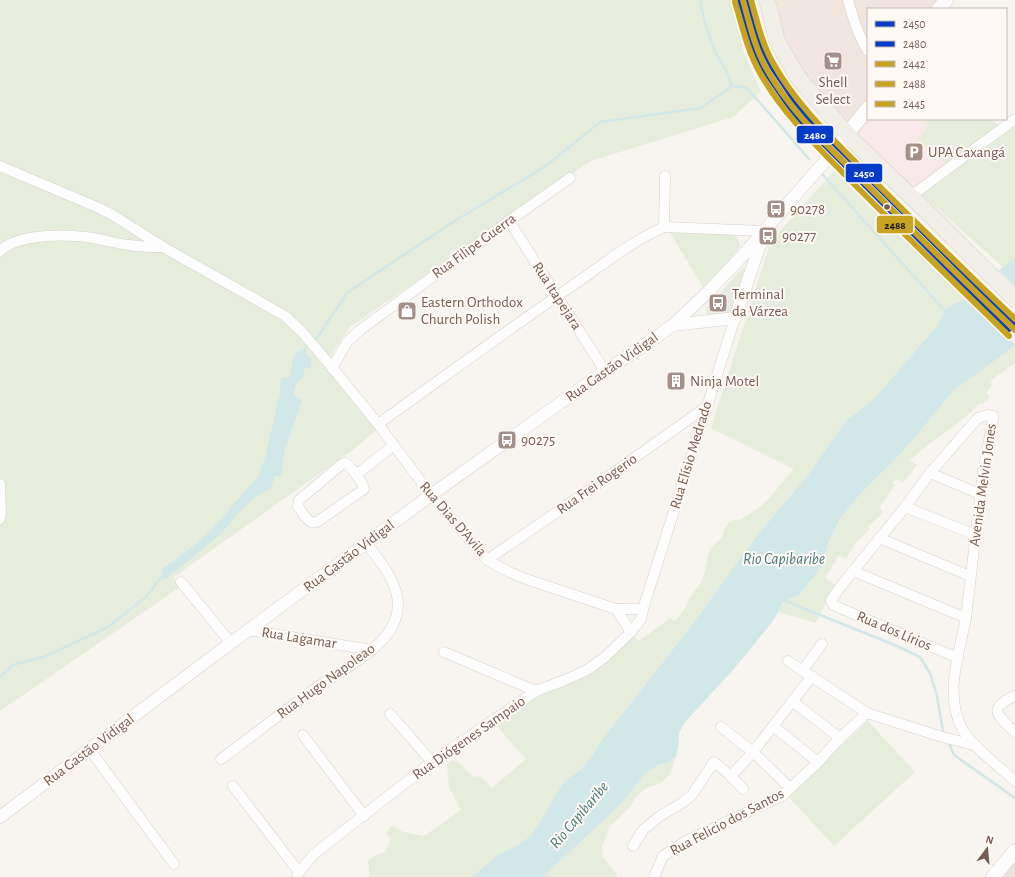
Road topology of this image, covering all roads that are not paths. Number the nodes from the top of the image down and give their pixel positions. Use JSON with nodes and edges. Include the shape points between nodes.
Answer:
{"nodes":[{"id":1,"x":743,"y":0,"type":"edge"},
{"id":2,"x":767,"y":0,"type":"edge"},
{"id":3,"x":848,"y":0,"type":"edge"},
{"id":4,"x":946,"y":0,"type":"edge"},
{"id":5,"x":940,"y":8,"type":"edge"},
{"id":6,"x":867,"y":49,"type":"edge"},
{"id":7,"x":867,"y":109,"type":"edge"},
{"id":8,"x":1015,"y":120,"type":"edge"},
{"id":9,"x":848,"y":135,"type":"junction"},
{"id":10,"x":833,"y":152,"type":"junction"},
{"id":11,"x":0,"y":166,"type":"edge"},
{"id":12,"x":665,"y":176,"type":"dead end"},
{"id":13,"x":570,"y":178,"type":"dead end"},
{"id":14,"x":915,"y":200,"type":"junction"},
{"id":15,"x":509,"y":221,"type":"junction"},
{"id":16,"x":664,"y":226,"type":"junction"},
{"id":17,"x":764,"y":231,"type":"junction"},
{"id":18,"x":163,"y":247,"type":"junction"},
{"id":19,"x":0,"y":251,"type":"edge"},
{"id":20,"x":557,"y":296,"type":"junction"},
{"id":21,"x":1015,"y":299,"type":"edge"},
{"id":22,"x":701,"y":300,"type":"junction"},
{"id":23,"x":735,"y":318,"type":"junction"},
{"id":24,"x":708,"y":320,"type":"junction"},
{"id":25,"x":673,"y":325,"type":"junction"},
{"id":26,"x":1015,"y":330,"type":"edge"},
{"id":27,"x":329,"y":364,"type":"junction"},
{"id":28,"x":605,"y":371,"type":"junction"},
{"id":29,"x":706,"y":407,"type":"junction"},
{"id":30,"x":378,"y":424,"type":"junction"},
{"id":31,"x":394,"y":445,"type":"junction"},
{"id":32,"x":930,"y":473,"type":"junction"},
{"id":33,"x":356,"y":475,"type":"junction"},
{"id":34,"x":0,"y":484,"type":"edge"},
{"id":35,"x":980,"y":494,"type":"junction"},
{"id":36,"x":431,"y":495,"type":"junction"},
{"id":37,"x":905,"y":507,"type":"junction"},
{"id":38,"x":0,"y":520,"type":"edge"},
{"id":39,"x":976,"y":535,"type":"junction"},
{"id":40,"x":879,"y":538,"type":"junction"},
{"id":41,"x":366,"y":543,"type":"junction"},
{"id":42,"x":487,"y":560,"type":"junction"},
{"id":43,"x":853,"y":571,"type":"junction"},
{"id":44,"x":970,"y":576,"type":"junction"},
{"id":45,"x":181,"y":582,"type":"dead end"},
{"id":46,"x":832,"y":603,"type":"joint"},
{"id":47,"x":616,"y":609,"type":"junction"},
{"id":48,"x":643,"y":609,"type":"junction"},
{"id":49,"x":966,"y":618,"type":"junction"},
{"id":50,"x":249,"y":630,"type":"junction"},
{"id":51,"x":631,"y":632,"type":"junction"},
{"id":52,"x":231,"y":643,"type":"junction"},
{"id":53,"x":822,"y":644,"type":"dead end"},
{"id":54,"x":372,"y":650,"type":"junction"},
{"id":55,"x":444,"y":652,"type":"dead end"},
{"id":56,"x":958,"y":658,"type":"junction"},
{"id":57,"x":788,"y":661,"type":"dead end"},
{"id":58,"x":803,"y":670,"type":"junction"},
{"id":59,"x":812,"y":676,"type":"junction"},
{"id":60,"x":536,"y":691,"type":"junction"},
{"id":61,"x":1015,"y":696,"type":"edge"},
{"id":62,"x":792,"y":702,"type":"junction"},
{"id":63,"x":867,"y":713,"type":"junction"},
{"id":64,"x":390,"y":714,"type":"dead end"},
{"id":65,"x":773,"y":726,"type":"junction"},
{"id":66,"x":721,"y":728,"type":"dead end"},
{"id":67,"x":1015,"y":732,"type":"edge"},
{"id":68,"x":303,"y":735,"type":"dead end"},
{"id":69,"x":840,"y":738,"type":"junction"},
{"id":70,"x":977,"y":746,"type":"junction"},
{"id":71,"x":90,"y":750,"type":"junction"},
{"id":72,"x":753,"y":752,"type":"junction"},
{"id":73,"x":221,"y":759,"type":"dead end"},
{"id":74,"x":432,"y":762,"type":"junction"},
{"id":75,"x":818,"y":762,"type":"junction"},
{"id":76,"x":731,"y":776,"type":"junction"},
{"id":77,"x":1015,"y":781,"type":"edge"},
{"id":78,"x":233,"y":786,"type":"dead end"},
{"id":79,"x":790,"y":788,"type":"junction"},
{"id":80,"x":743,"y":789,"type":"dead end"},
{"id":81,"x":364,"y":816,"type":"junction"},
{"id":82,"x":0,"y":817,"type":"edge"},
{"id":83,"x":633,"y":846,"type":"dead end"},
{"id":84,"x":1015,"y":851,"type":"edge"},
{"id":85,"x":174,"y":864,"type":"dead end"},
{"id":86,"x":298,"y":874,"type":"edge"},
{"id":87,"x":654,"y":877,"type":"edge"},
{"id":88,"x":993,"y":877,"type":"edge"}],
"edges":[{"from":1,"to":10,"type":"main road","via":[[748,20],[769,73],[791,106]]},
{"from":2,"to":9,"type":"main road","via":[[776,41],[797,76]]},
{"from":3,"to":6,"type":"street","via":[[855,24]]},
{"from":4,"to":5,"type":"main road"},
{"from":7,"to":9,"type":"main road","name":"Rua Gastão Vidigal"},
{"from":8,"to":14,"type":"street"},
{"from":9,"to":10,"type":"main road","name":"Rua Gastão Vidigal"},
{"from":9,"to":14,"type":"main road"},
{"from":10,"to":17,"type":"street","name":"Rua Gastão Vidigal"},
{"from":10,"to":26,"type":"main road"},
{"from":11,"to":18,"type":"street","name":"Rua Dias D'Avila","via":[[111,214]]},
{"from":12,"to":16,"type":"street"},
{"from":13,"to":15,"type":"street","name":"Rua Filipe Guerra"},
{"from":14,"to":21,"type":"main road"},
{"from":15,"to":20,"type":"street","name":"Rua Itapejara"},
{"from":15,"to":27,"type":"street","name":"Rua Filipe Guerra","via":[[360,330]]},
{"from":16,"to":17,"type":"street"},
{"from":16,"to":20,"type":"street"},
{"from":17,"to":22,"type":"street","name":"Rua Gastão Vidigal"},
{"from":17,"to":23,"type":"street","name":"Rua Elísio Medrado"},
{"from":18,"to":19,"type":"street","via":[[130,245],[97,238],[46,236],[20,240]]},
{"from":18,"to":27,"type":"street","name":"Rua Dias D'Avila","via":[[286,316]]},
{"from":20,"to":28,"type":"street","name":"Rua Itapejara"},
{"from":20,"to":30,"type":"street"},
{"from":22,"to":24,"type":"street","via":[[700,309]]},
{"from":22,"to":25,"type":"street","name":"Rua Gastão Vidigal"},
{"from":23,"to":24,"type":"street"},
{"from":23,"to":29,"type":"street","name":"Rua Elísio Medrado"},
{"from":24,"to":25,"type":"street"},
{"from":25,"to":28,"type":"street","name":"Rua Gastão Vidigal"},
{"from":27,"to":30,"type":"street","name":"Rua Dias D'Avila"},
{"from":28,"to":36,"type":"street","name":"Rua Gastão Vidigal"},
{"from":29,"to":42,"type":"street","name":"Rua Frei Rogerio"},
{"from":29,"to":48,"type":"street","name":"Rua Elísio Medrado"},
{"from":30,"to":31,"type":"street","name":"Rua Dias D'Avila"},
{"from":31,"to":33,"type":"street"},
{"from":31,"to":36,"type":"street","name":"Rua Dias D'Avila"},
{"from":32,"to":35,"type":"street"},
{"from":32,"to":35,"type":"street","name":"Avenida Melvin Jones","via":[[978,418],[982,415],[992,416]]},
{"from":32,"to":37,"type":"street","name":"Avenida Melvin Jones"},
{"from":33,"to":33,"type":"street","via":[[348,464],[342,464],[300,498],[298,506],[309,522],[317,522],[363,490],[364,486]]},
{"from":34,"to":38,"type":"street"},
{"from":35,"to":39,"type":"street","name":"Avenida Melvin Jones"},
{"from":36,"to":41,"type":"street","name":"Rua Gastão Vidigal"},
{"from":36,"to":42,"type":"street","name":"Rua Dias D'Avila"},
{"from":37,"to":39,"type":"street"},
{"from":37,"to":40,"type":"street","name":"Avenida Melvin Jones"},
{"from":39,"to":44,"type":"street","name":"Avenida Melvin Jones"},
{"from":40,"to":43,"type":"street","name":"Avenida Melvin Jones"},
{"from":40,"to":44,"type":"street"},
{"from":41,"to":50,"type":"street","name":"Rua Gastão Vidigal"},
{"from":41,"to":54,"type":"street","name":"Rua Hugo Napoleao","via":[[393,582],[398,600],[394,624]]},
{"from":42,"to":47,"type":"street","name":"Rua Dias D'Avila","via":[[526,579]]},
{"from":43,"to":46,"type":"street","name":"Avenida Melvin Jones","via":[[832,598]]},
{"from":43,"to":49,"type":"street"},
{"from":44,"to":49,"type":"street","name":"Avenida Melvin Jones"},
{"from":45,"to":52,"type":"street"},
{"from":46,"to":56,"type":"street","name":"Rua dos Lírios"},
{"from":47,"to":48,"type":"street","name":"Rua Dias D'Avila"},
{"from":47,"to":51,"type":"street"},
{"from":48,"to":51,"type":"street","name":"Rua Elísio Medrado","via":[[641,619]]},
{"from":49,"to":56,"type":"street","name":"Avenida Melvin Jones"},
{"from":50,"to":52,"type":"street","name":"Rua Gastão Vidigal"},
{"from":50,"to":54,"type":"street","name":"Rua Lagamar"},
{"from":51,"to":60,"type":"street","name":"Rua Diógenes Sampaio","via":[[587,670]]},
{"from":52,"to":71,"type":"street","name":"Rua Gastão Vidigal"},
{"from":53,"to":58,"type":"street"},
{"from":54,"to":73,"type":"street","name":"Rua Hugo Napoleao"},
{"from":55,"to":60,"type":"street"},
{"from":56,"to":70,"type":"street","name":"Avenida Melvin Jones","via":[[954,686],[958,718],[965,732]]},
{"from":57,"to":58,"type":"street"},
{"from":58,"to":59,"type":"street"},
{"from":59,"to":62,"type":"street"},
{"from":59,"to":63,"type":"street"},
{"from":60,"to":74,"type":"street","name":"Rua Diógenes Sampaio"},
{"from":61,"to":67,"type":"street","via":[[1001,703],[997,711],[998,716]]},
{"from":62,"to":65,"type":"street"},
{"from":62,"to":69,"type":"street"},
{"from":63,"to":69,"type":"street","name":"Rua Felicio dos Santos"},
{"from":63,"to":70,"type":"street"},
{"from":64,"to":74,"type":"street"},
{"from":65,"to":72,"type":"street"},
{"from":65,"to":75,"type":"street"},
{"from":66,"to":72,"type":"street","name":"Rua Felicio dos Santos"},
{"from":68,"to":81,"type":"street"},
{"from":69,"to":75,"type":"street","name":"Rua Felicio dos Santos"},
{"from":70,"to":77,"type":"street","name":"Avenida Melvin Jones"},
{"from":71,"to":82,"type":"street","name":"Rua Gastão Vidigal"},
{"from":71,"to":85,"type":"street"},
{"from":72,"to":76,"type":"street"},
{"from":72,"to":79,"type":"street","name":"Rua Felicio dos Santos"},
{"from":74,"to":81,"type":"street","name":"Rua Diógenes Sampaio"},
{"from":75,"to":79,"type":"street","name":"Rua Felicio dos Santos"},
{"from":76,"to":80,"type":"street","name":"Rua Felicio dos Santos"},
{"from":76,"to":83,"type":"street","name":"Rua Felicio dos Santos","via":[[714,762],[692,795],[642,830]]},
{"from":78,"to":86,"type":"street"},
{"from":79,"to":87,"type":"street","name":"Rua Felicio dos Santos","via":[[777,799],[688,840],[663,856]]},
{"from":81,"to":86,"type":"street","name":"Rua Diógenes Sampaio","via":[[314,854]]},
{"from":84,"to":88,"type":"main road"}]}
